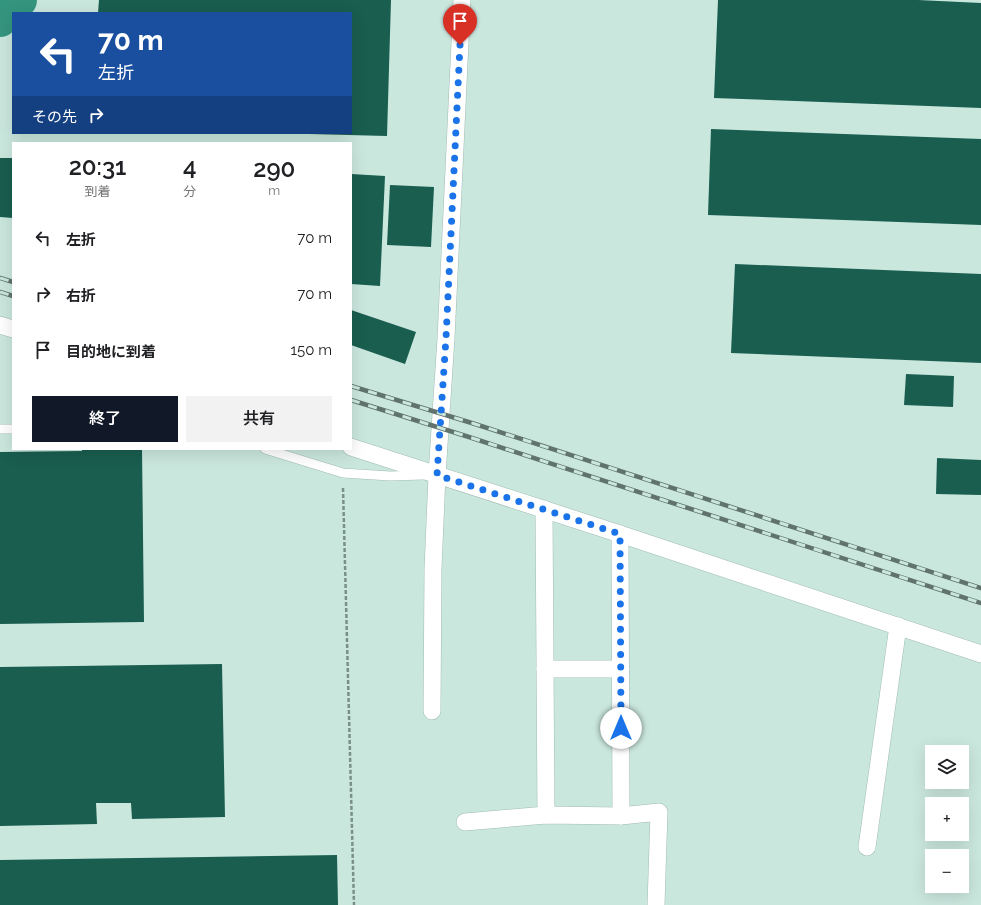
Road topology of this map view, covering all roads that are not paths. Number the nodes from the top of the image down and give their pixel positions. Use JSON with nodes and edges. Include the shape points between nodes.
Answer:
{"nodes":[{"id":1,"x":462,"y":0,"type":"edge"},
{"id":2,"x":0,"y":325,"type":"edge"},
{"id":3,"x":12,"y":329,"type":"edge"},
{"id":4,"x":0,"y":429,"type":"edge"},
{"id":5,"x":12,"y":429,"type":"edge"},
{"id":6,"x":352,"y":447,"type":"edge"},
{"id":7,"x":268,"y":450,"type":"edge"},
{"id":8,"x":437,"y":475,"type":"junction"},
{"id":9,"x":544,"y":510,"type":"junction"},
{"id":10,"x":620,"y":534,"type":"junction"},
{"id":11,"x":898,"y":626,"type":"junction"},
{"id":12,"x":981,"y":654,"type":"edge"},
{"id":13,"x":545,"y":669,"type":"junction"},
{"id":14,"x":621,"y":669,"type":"junction"},
{"id":15,"x":432,"y":711,"type":"dead end"},
{"id":16,"x":546,"y":815,"type":"junction"},
{"id":17,"x":621,"y":816,"type":"junction"},
{"id":18,"x":465,"y":822,"type":"dead end"},
{"id":19,"x":867,"y":847,"type":"dead end"},
{"id":20,"x":656,"y":905,"type":"edge"}],
"edges":[{"from":1,"to":8,"type":"street"},
{"from":2,"to":3,"type":"street"},
{"from":4,"to":5,"type":"lane"},
{"from":6,"to":8,"type":"street"},
{"from":7,"to":8,"type":"lane","via":[[343,473]]},
{"from":8,"to":9,"type":"street"},
{"from":8,"to":15,"type":"street","via":[[433,569]]},
{"from":9,"to":10,"type":"street"},
{"from":9,"to":13,"type":"street"},
{"from":10,"to":11,"type":"street"},
{"from":10,"to":14,"type":"street"},
{"from":11,"to":12,"type":"street"},
{"from":11,"to":19,"type":"street"},
{"from":13,"to":14,"type":"street"},
{"from":13,"to":16,"type":"street"},
{"from":14,"to":17,"type":"street"},
{"from":16,"to":17,"type":"street"},
{"from":16,"to":18,"type":"street"},
{"from":17,"to":20,"type":"street","via":[[659,812]]}]}
